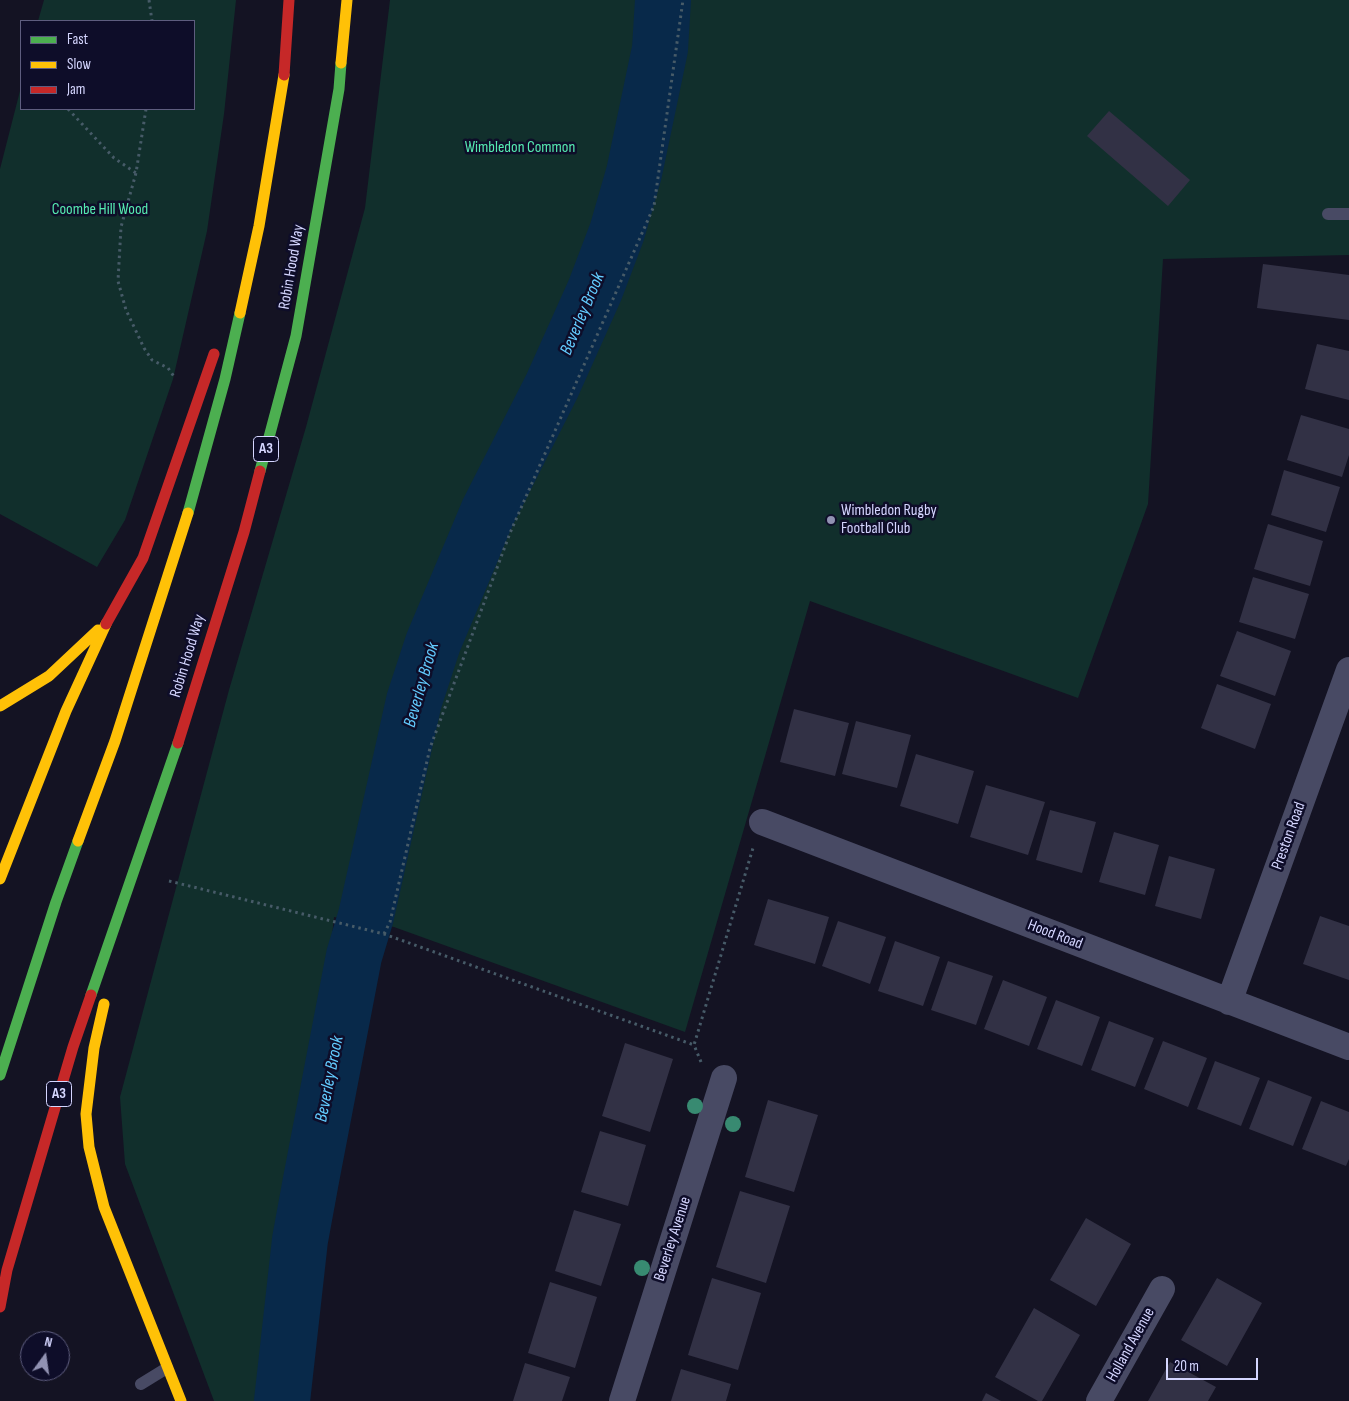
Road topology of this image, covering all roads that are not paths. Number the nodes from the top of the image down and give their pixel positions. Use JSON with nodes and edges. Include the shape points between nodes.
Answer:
{"nodes":[{"id":1,"x":289,"y":0,"type":"edge"},
{"id":2,"x":347,"y":0,"type":"edge"},
{"id":3,"x":1328,"y":214,"type":"dead end"},
{"id":4,"x":1349,"y":214,"type":"edge"},
{"id":5,"x":260,"y":226,"type":"junction"},
{"id":6,"x":225,"y":323,"type":"dead end"},
{"id":7,"x":219,"y":341,"type":"dead end"},
{"id":8,"x":107,"y":623,"type":"junction"},
{"id":9,"x":1349,"y":670,"type":"edge"},
{"id":10,"x":0,"y":706,"type":"edge"},
{"id":11,"x":762,"y":822,"type":"road end"},
{"id":12,"x":0,"y":879,"type":"edge"},
{"id":13,"x":129,"y":885,"type":"junction"},
{"id":14,"x":1229,"y":1002,"type":"junction"},
{"id":15,"x":1349,"y":1047,"type":"edge"},
{"id":16,"x":714,"y":1073,"type":"road end"},
{"id":17,"x":0,"y":1075,"type":"edge"},
{"id":18,"x":1162,"y":1289,"type":"dead end"},
{"id":19,"x":0,"y":1307,"type":"edge"},
{"id":20,"x":167,"y":1368,"type":"junction"},
{"id":21,"x":141,"y":1384,"type":"dead end"},
{"id":22,"x":181,"y":1401,"type":"edge"},
{"id":23,"x":622,"y":1401,"type":"edge"},
{"id":24,"x":1099,"y":1401,"type":"edge"}],
"edges":[{"from":1,"to":5,"type":"highway","via":[[283,82]]},
{"from":2,"to":13,"type":"highway","name":"Robin Hood Way","number":"A3","via":[[340,89],[296,336],[244,532]]},
{"from":3,"to":4,"type":"lane"},
{"from":5,"to":6,"type":"highway"},
{"from":5,"to":17,"type":"highway","via":[[224,380],[166,584]]},
{"from":7,"to":8,"type":"highway","via":[[142,558]]},
{"from":8,"to":10,"type":"highway","via":[[48,676]]},
{"from":8,"to":12,"type":"highway","via":[[66,711]]},
{"from":9,"to":14,"type":"street","name":"Preston Road"},
{"from":11,"to":14,"type":"street","name":"Hood Road"},
{"from":13,"to":19,"type":"highway","name":"Robin Hood Way","number":"A3","via":[[73,1048]]},
{"from":13,"to":20,"type":"highway","via":[[94,1048],[86,1114],[96,1184]]},
{"from":14,"to":15,"type":"street","name":"Hood Road"},
{"from":16,"to":23,"type":"street","name":"Beverley Avenue"},
{"from":18,"to":24,"type":"street","name":"Holland Avenue"},
{"from":20,"to":21,"type":"lane"},
{"from":20,"to":22,"type":"highway"}]}
